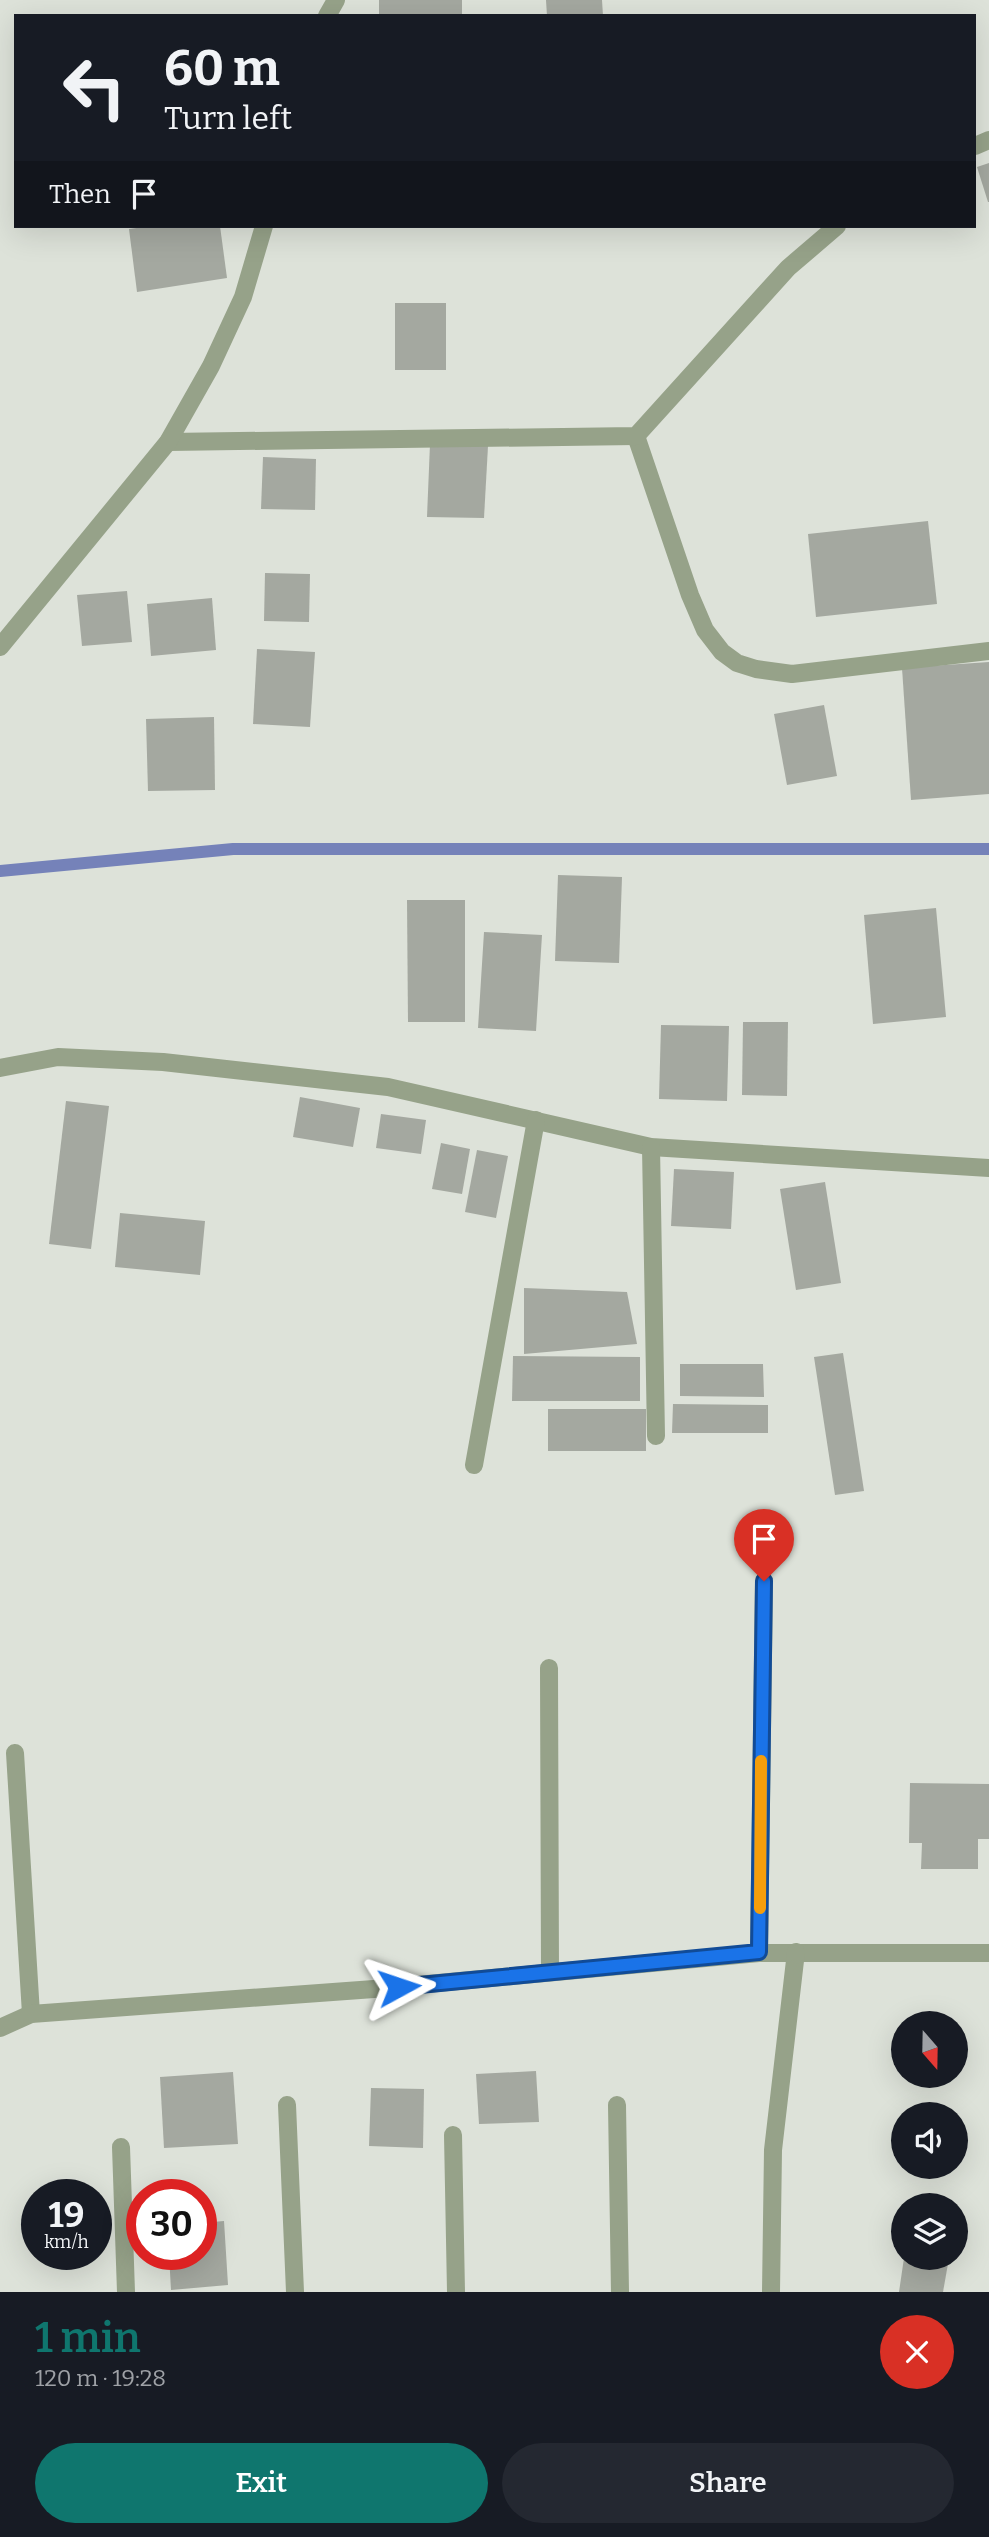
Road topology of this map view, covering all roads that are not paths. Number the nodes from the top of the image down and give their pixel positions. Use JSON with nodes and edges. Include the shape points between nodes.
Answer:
{"nodes":[{"id":1,"x":263,"y":228,"type":"edge"},
{"id":2,"x":835,"y":228,"type":"edge"},
{"id":3,"x":636,"y":436,"type":"junction"},
{"id":4,"x":168,"y":442,"type":"junction"},
{"id":5,"x":0,"y":647,"type":"edge"},
{"id":6,"x":989,"y":651,"type":"edge"},
{"id":7,"x":0,"y":1068,"type":"edge"},
{"id":8,"x":536,"y":1120,"type":"junction"},
{"id":9,"x":652,"y":1147,"type":"junction"},
{"id":10,"x":989,"y":1168,"type":"edge"},
{"id":11,"x":656,"y":1436,"type":"dead end"},
{"id":12,"x":474,"y":1465,"type":"dead end"},
{"id":13,"x":764,"y":1581,"type":"dead end"},
{"id":14,"x":549,"y":1668,"type":"dead end"},
{"id":15,"x":15,"y":1753,"type":"dead end"},
{"id":16,"x":759,"y":1952,"type":"junction"},
{"id":17,"x":796,"y":1952,"type":"junction"},
{"id":18,"x":989,"y":1953,"type":"edge"},
{"id":19,"x":550,"y":1972,"type":"junction"},
{"id":20,"x":31,"y":2014,"type":"junction"},
{"id":21,"x":0,"y":2028,"type":"edge"},
{"id":22,"x":287,"y":2105,"type":"dead end"},
{"id":23,"x":617,"y":2105,"type":"dead end"},
{"id":24,"x":453,"y":2135,"type":"dead end"},
{"id":25,"x":121,"y":2147,"type":"dead end"},
{"id":26,"x":126,"y":2292,"type":"edge"},
{"id":27,"x":295,"y":2292,"type":"edge"},
{"id":28,"x":456,"y":2292,"type":"edge"},
{"id":29,"x":620,"y":2292,"type":"edge"},
{"id":30,"x":771,"y":2292,"type":"edge"}],
"edges":[{"from":1,"to":4,"type":"street","via":[[243,297]]},
{"from":2,"to":3,"type":"street","via":[[788,268]]},
{"from":3,"to":4,"type":"street"},
{"from":3,"to":6,"type":"street","via":[[695,607],[722,652],[737,663],[792,674]]},
{"from":4,"to":5,"type":"street"},
{"from":7,"to":8,"type":"street","via":[[58,1058],[163,1062],[388,1087]]},
{"from":8,"to":9,"type":"street"},
{"from":8,"to":12,"type":"street"},
{"from":9,"to":10,"type":"street"},
{"from":9,"to":11,"type":"street"},
{"from":13,"to":16,"type":"street"},
{"from":14,"to":19,"type":"street"},
{"from":15,"to":20,"type":"street"},
{"from":16,"to":17,"type":"street"},
{"from":16,"to":19,"type":"street"},
{"from":17,"to":18,"type":"street"},
{"from":17,"to":30,"type":"street","via":[[773,2150]]},
{"from":19,"to":20,"type":"street"},
{"from":20,"to":21,"type":"street"},
{"from":22,"to":27,"type":"street"},
{"from":23,"to":29,"type":"street"},
{"from":24,"to":28,"type":"street"},
{"from":25,"to":26,"type":"street"}]}
